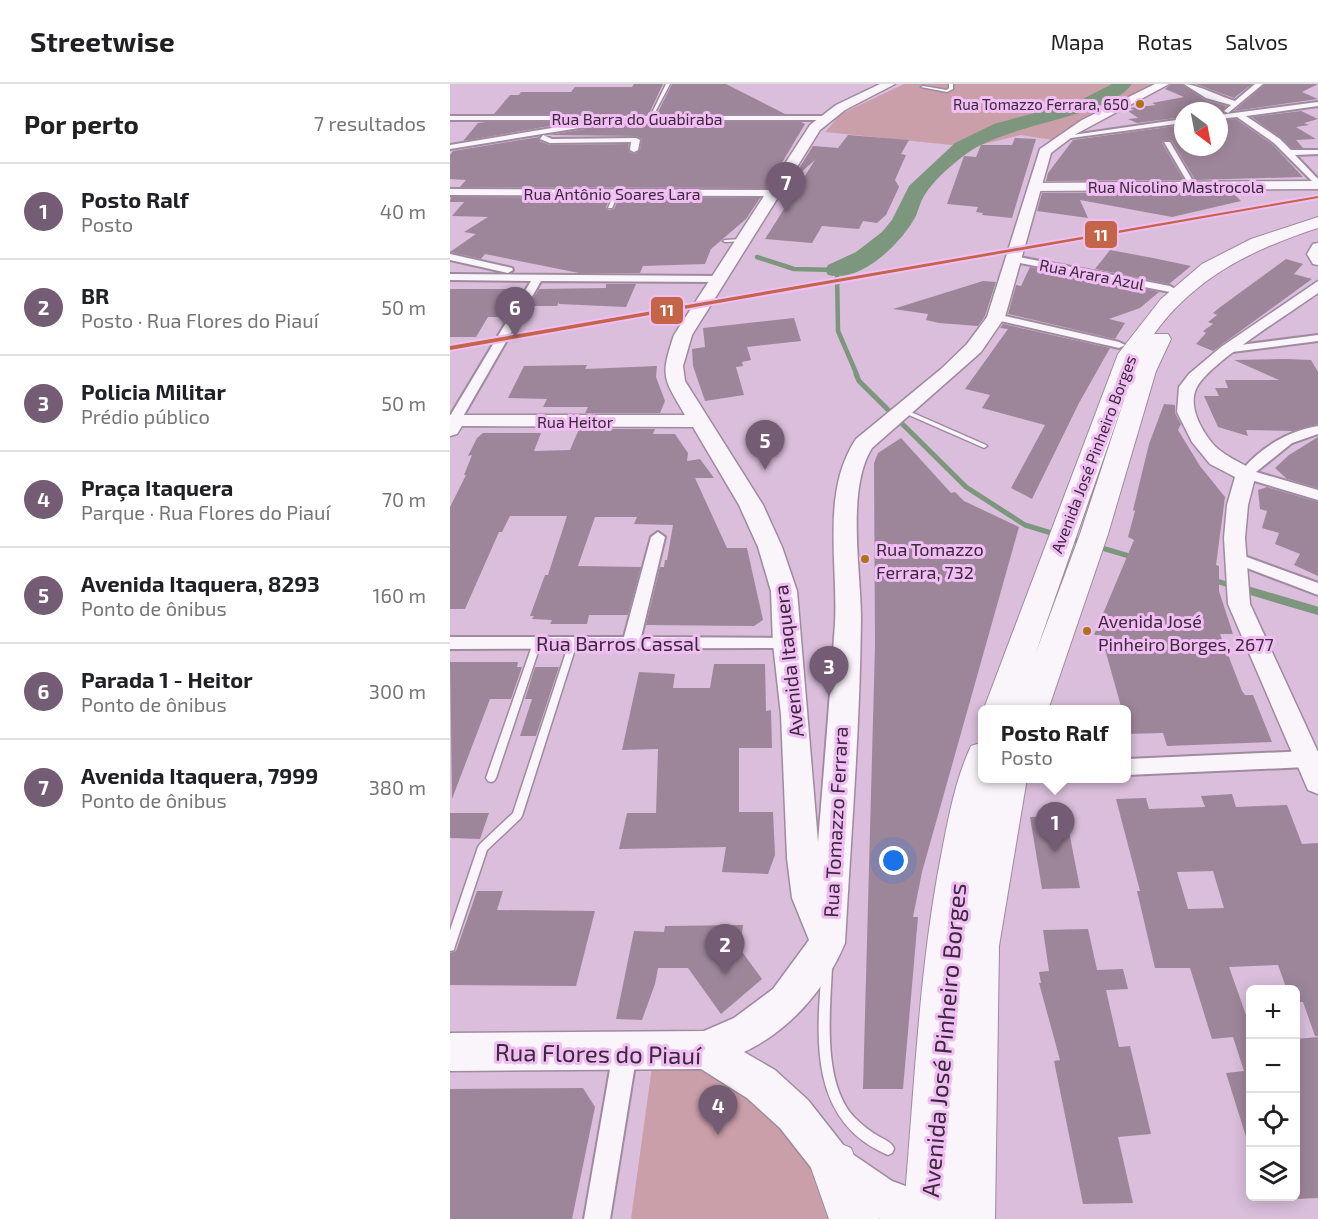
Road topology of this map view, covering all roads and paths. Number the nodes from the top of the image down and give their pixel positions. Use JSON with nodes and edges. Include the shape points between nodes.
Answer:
{"nodes":[{"id":1,"x":668,"y":84,"type":"edge"},
{"id":2,"x":889,"y":84,"type":"edge"},
{"id":3,"x":951,"y":84,"type":"edge"},
{"id":4,"x":1163,"y":84,"type":"edge"},
{"id":5,"x":1188,"y":84,"type":"edge"},
{"id":6,"x":1258,"y":84,"type":"edge"},
{"id":7,"x":922,"y":87,"type":"dead end"},
{"id":8,"x":1236,"y":104,"type":"junction"},
{"id":9,"x":1318,"y":104,"type":"edge"},
{"id":10,"x":1228,"y":110,"type":"edge"},
{"id":11,"x":1238,"y":114,"type":"junction"},
{"id":12,"x":1228,"y":115,"type":"edge"},
{"id":13,"x":450,"y":118,"type":"edge"},
{"id":14,"x":608,"y":118,"type":"junction"},
{"id":15,"x":650,"y":118,"type":"junction"},
{"id":16,"x":823,"y":118,"type":"junction"},
{"id":17,"x":1174,"y":122,"type":"edge"},
{"id":18,"x":542,"y":133,"type":"junction"},
{"id":19,"x":1063,"y":136,"type":"junction"},
{"id":20,"x":1167,"y":144,"type":"dead end"},
{"id":21,"x":450,"y":147,"type":"edge"},
{"id":22,"x":634,"y":150,"type":"dead end"},
{"id":23,"x":1318,"y":152,"type":"edge"},
{"id":24,"x":1289,"y":153,"type":"junction"},
{"id":25,"x":1318,"y":184,"type":"edge"},
{"id":26,"x":1194,"y":186,"type":"junction"},
{"id":27,"x":1034,"y":187,"type":"junction"},
{"id":28,"x":450,"y":192,"type":"edge"},
{"id":29,"x":617,"y":193,"type":"junction"},
{"id":30,"x":774,"y":193,"type":"junction"},
{"id":31,"x":610,"y":207,"type":"dead end"},
{"id":32,"x":1318,"y":222,"type":"edge"},
{"id":33,"x":1318,"y":232,"type":"edge"},
{"id":34,"x":743,"y":240,"type":"junction"},
{"id":35,"x":724,"y":241,"type":"dead end"},
{"id":36,"x":1318,"y":247,"type":"edge"},
{"id":37,"x":450,"y":257,"type":"edge"},
{"id":38,"x":1014,"y":259,"type":"junction"},
{"id":39,"x":1318,"y":261,"type":"edge"},
{"id":40,"x":450,"y":277,"type":"edge"},
{"id":41,"x":523,"y":277,"type":"junction"},
{"id":42,"x":538,"y":277,"type":"junction"},
{"id":43,"x":719,"y":279,"type":"junction"},
{"id":44,"x":1318,"y":286,"type":"edge"},
{"id":45,"x":1170,"y":289,"type":"dead end"},
{"id":46,"x":996,"y":317,"type":"junction"},
{"id":47,"x":1318,"y":338,"type":"edge"},
{"id":48,"x":1119,"y":345,"type":"dead end"},
{"id":49,"x":1232,"y":349,"type":"junction"},
{"id":50,"x":693,"y":411,"type":"junction"},
{"id":51,"x":896,"y":418,"type":"junction"},
{"id":52,"x":452,"y":423,"type":"edge"},
{"id":53,"x":1318,"y":430,"type":"edge"},
{"id":54,"x":984,"y":446,"type":"dead end"},
{"id":55,"x":1246,"y":474,"type":"junction"},
{"id":56,"x":1318,"y":495,"type":"edge"},
{"id":57,"x":658,"y":537,"type":"dead end"},
{"id":58,"x":1078,"y":548,"type":"junction"},
{"id":59,"x":1235,"y":565,"type":"junction"},
{"id":60,"x":1318,"y":589,"type":"edge"},
{"id":61,"x":450,"y":643,"type":"edge"},
{"id":62,"x":537,"y":643,"type":"junction"},
{"id":63,"x":573,"y":643,"type":"junction"},
{"id":64,"x":631,"y":643,"type":"junction"},
{"id":65,"x":786,"y":645,"type":"junction"},
{"id":66,"x":1001,"y":705,"type":"edge"},
{"id":67,"x":1032,"y":705,"type":"edge"},
{"id":68,"x":1308,"y":759,"type":"junction"},
{"id":69,"x":1131,"y":767,"type":"edge"},
{"id":70,"x":978,"y":776,"type":"edge"},
{"id":71,"x":491,"y":778,"type":"dead end"},
{"id":72,"x":1318,"y":782,"type":"edge"},
{"id":73,"x":1008,"y":783,"type":"edge"},
{"id":74,"x":828,"y":943,"type":"junction"},
{"id":75,"x":450,"y":946,"type":"edge"},
{"id":76,"x":705,"y":1050,"type":"junction"},
{"id":77,"x":450,"y":1052,"type":"edge"},
{"id":78,"x":625,"y":1052,"type":"junction"},
{"id":79,"x":888,"y":1149,"type":"dead end"},
{"id":80,"x":834,"y":1166,"type":"junction"},
{"id":81,"x":597,"y":1219,"type":"edge"},
{"id":82,"x":854,"y":1219,"type":"edge"},
{"id":83,"x":942,"y":1219,"type":"edge"}],
"edges":[{"from":1,"to":15,"type":"lane"},
{"from":2,"to":16,"type":"main road","name":"Avenida Itaquera"},
{"from":3,"to":7,"type":"lane","via":[[947,91]]},
{"from":4,"to":19,"type":"main road","name":"Rua Tomazzo Ferrara"},
{"from":5,"to":8,"type":"street"},
{"from":6,"to":8,"type":"street"},
{"from":8,"to":10,"type":"street"},
{"from":9,"to":11,"type":"street"},
{"from":11,"to":12,"type":"street"},
{"from":11,"to":24,"type":"street"},
{"from":13,"to":14,"type":"street","name":"Rua Barra do Guabiraba"},
{"from":14,"to":15,"type":"street","name":"Rua Barra do Guabiraba"},
{"from":14,"to":18,"type":"street"},
{"from":15,"to":16,"type":"street","name":"Rua Barra do Guabiraba"},
{"from":16,"to":30,"type":"main road","name":"Avenida Itaquera"},
{"from":17,"to":19,"type":"street"},
{"from":18,"to":21,"type":"street"},
{"from":18,"to":22,"type":"street","via":[[550,141],[636,140]]},
{"from":19,"to":27,"type":"main road","name":"Rua Tomazzo Ferrara","via":[[1045,152]]},
{"from":20,"to":26,"type":"street"},
{"from":23,"to":24,"type":"street"},
{"from":24,"to":25,"type":"street"},
{"from":25,"to":26,"type":"street","name":"Rua Nicolino Mastrocola"},
{"from":26,"to":27,"type":"street","name":"Rua Nicolino Mastrocola"},
{"from":27,"to":38,"type":"main road","name":"Rua Tomazzo Ferrara"},
{"from":28,"to":29,"type":"street","name":"Rua Antônio Soares Lara"},
{"from":29,"to":30,"type":"street","name":"Rua Antônio Soares Lara"},
{"from":29,"to":31,"type":"lane"},
{"from":30,"to":34,"type":"main road","name":"Avenida Itaquera"},
{"from":32,"to":58,"type":"highway","name":"Avenida José Pinheiro Borges","via":[[1238,250],[1212,265],[1154,317],[1129,354],[1067,522]]},
{"from":33,"to":58,"type":"highway","name":"Avenida José Pinheiro Borges","via":[[1263,251],[1233,267],[1198,292],[1175,316],[1145,370]]},
{"from":34,"to":35,"type":"lane"},
{"from":34,"to":43,"type":"main road","name":"Avenida Itaquera"},
{"from":36,"to":39,"type":"street","via":[[1314,254]]},
{"from":37,"to":41,"type":"street"},
{"from":38,"to":45,"type":"street","name":"Rua Arara Azul"},
{"from":38,"to":46,"type":"main road","name":"Rua Tomazzo Ferrara"},
{"from":40,"to":41,"type":"street"},
{"from":41,"to":42,"type":"street"},
{"from":42,"to":43,"type":"street"},
{"from":42,"to":52,"type":"street"},
{"from":43,"to":50,"type":"main road","name":"Avenida Itaquera","via":[[676,351],[673,366],[675,381]]},
{"from":44,"to":49,"type":"street"},
{"from":46,"to":48,"type":"street"},
{"from":46,"to":51,"type":"main road","name":"Rua Tomazzo Ferrara","via":[[974,348]]},
{"from":47,"to":49,"type":"street"},
{"from":49,"to":55,"type":"street","via":[[1196,375],[1185,404],[1188,420],[1215,459]]},
{"from":50,"to":52,"type":"main road","name":"Rua Heitor","via":[[656,421]]},
{"from":50,"to":65,"type":"main road","name":"Avenida Itaquera","via":[[752,505],[770,548],[784,591]]},
{"from":51,"to":54,"type":"lane"},
{"from":51,"to":74,"type":"main road","name":"Rua Tomazzo Ferrara","via":[[864,444],[850,476],[848,620]]},
{"from":53,"to":55,"type":"street","via":[[1288,438]]},
{"from":55,"to":56,"type":"street"},
{"from":55,"to":59,"type":"street","via":[[1237,505]]},
{"from":57,"to":64,"type":"street"},
{"from":58,"to":66,"type":"highway","name":"Avenida José Pinheiro Borges"},
{"from":58,"to":67,"type":"highway","name":"Avenida José Pinheiro Borges"},
{"from":59,"to":60,"type":"street"},
{"from":59,"to":68,"type":"street","via":[[1239,604]]},
{"from":61,"to":62,"type":"street","name":"Rua Barros Cassal"},
{"from":62,"to":63,"type":"street","name":"Rua Barros Cassal"},
{"from":62,"to":71,"type":"lane"},
{"from":63,"to":64,"type":"street","name":"Rua Barros Cassal"},
{"from":63,"to":75,"type":"lane","via":[[517,816],[483,847]]},
{"from":64,"to":65,"type":"street","name":"Rua Barros Cassal"},
{"from":65,"to":74,"type":"main road","name":"Avenida Itaquera","via":[[795,715],[803,858],[809,898]]},
{"from":68,"to":69,"type":"street"},
{"from":68,"to":72,"type":"street"},
{"from":70,"to":83,"type":"highway","name":"Avenida José Pinheiro Borges","via":[[949,916]]},
{"from":73,"to":83,"type":"highway","name":"Avenida José Pinheiro Borges","via":[[979,946]]},
{"from":74,"to":76,"type":"main road","via":[[786,1002],[747,1031]]},
{"from":74,"to":79,"type":"lane","via":[[824,1016],[832,1086],[847,1118],[860,1132]]},
{"from":76,"to":78,"type":"main road","name":"Rua Flores do Piauí"},
{"from":76,"to":80,"type":"main road","name":"Rua Flores do Piauí","via":[[760,1084],[794,1114]]},
{"from":77,"to":78,"type":"main road","name":"Rua Flores do Piauí"},
{"from":78,"to":81,"type":"street"},
{"from":80,"to":82,"type":"highway"},
{"from":80,"to":83,"type":"main road","name":"Rua Flores do Piauí","via":[[879,1198]]}]}
